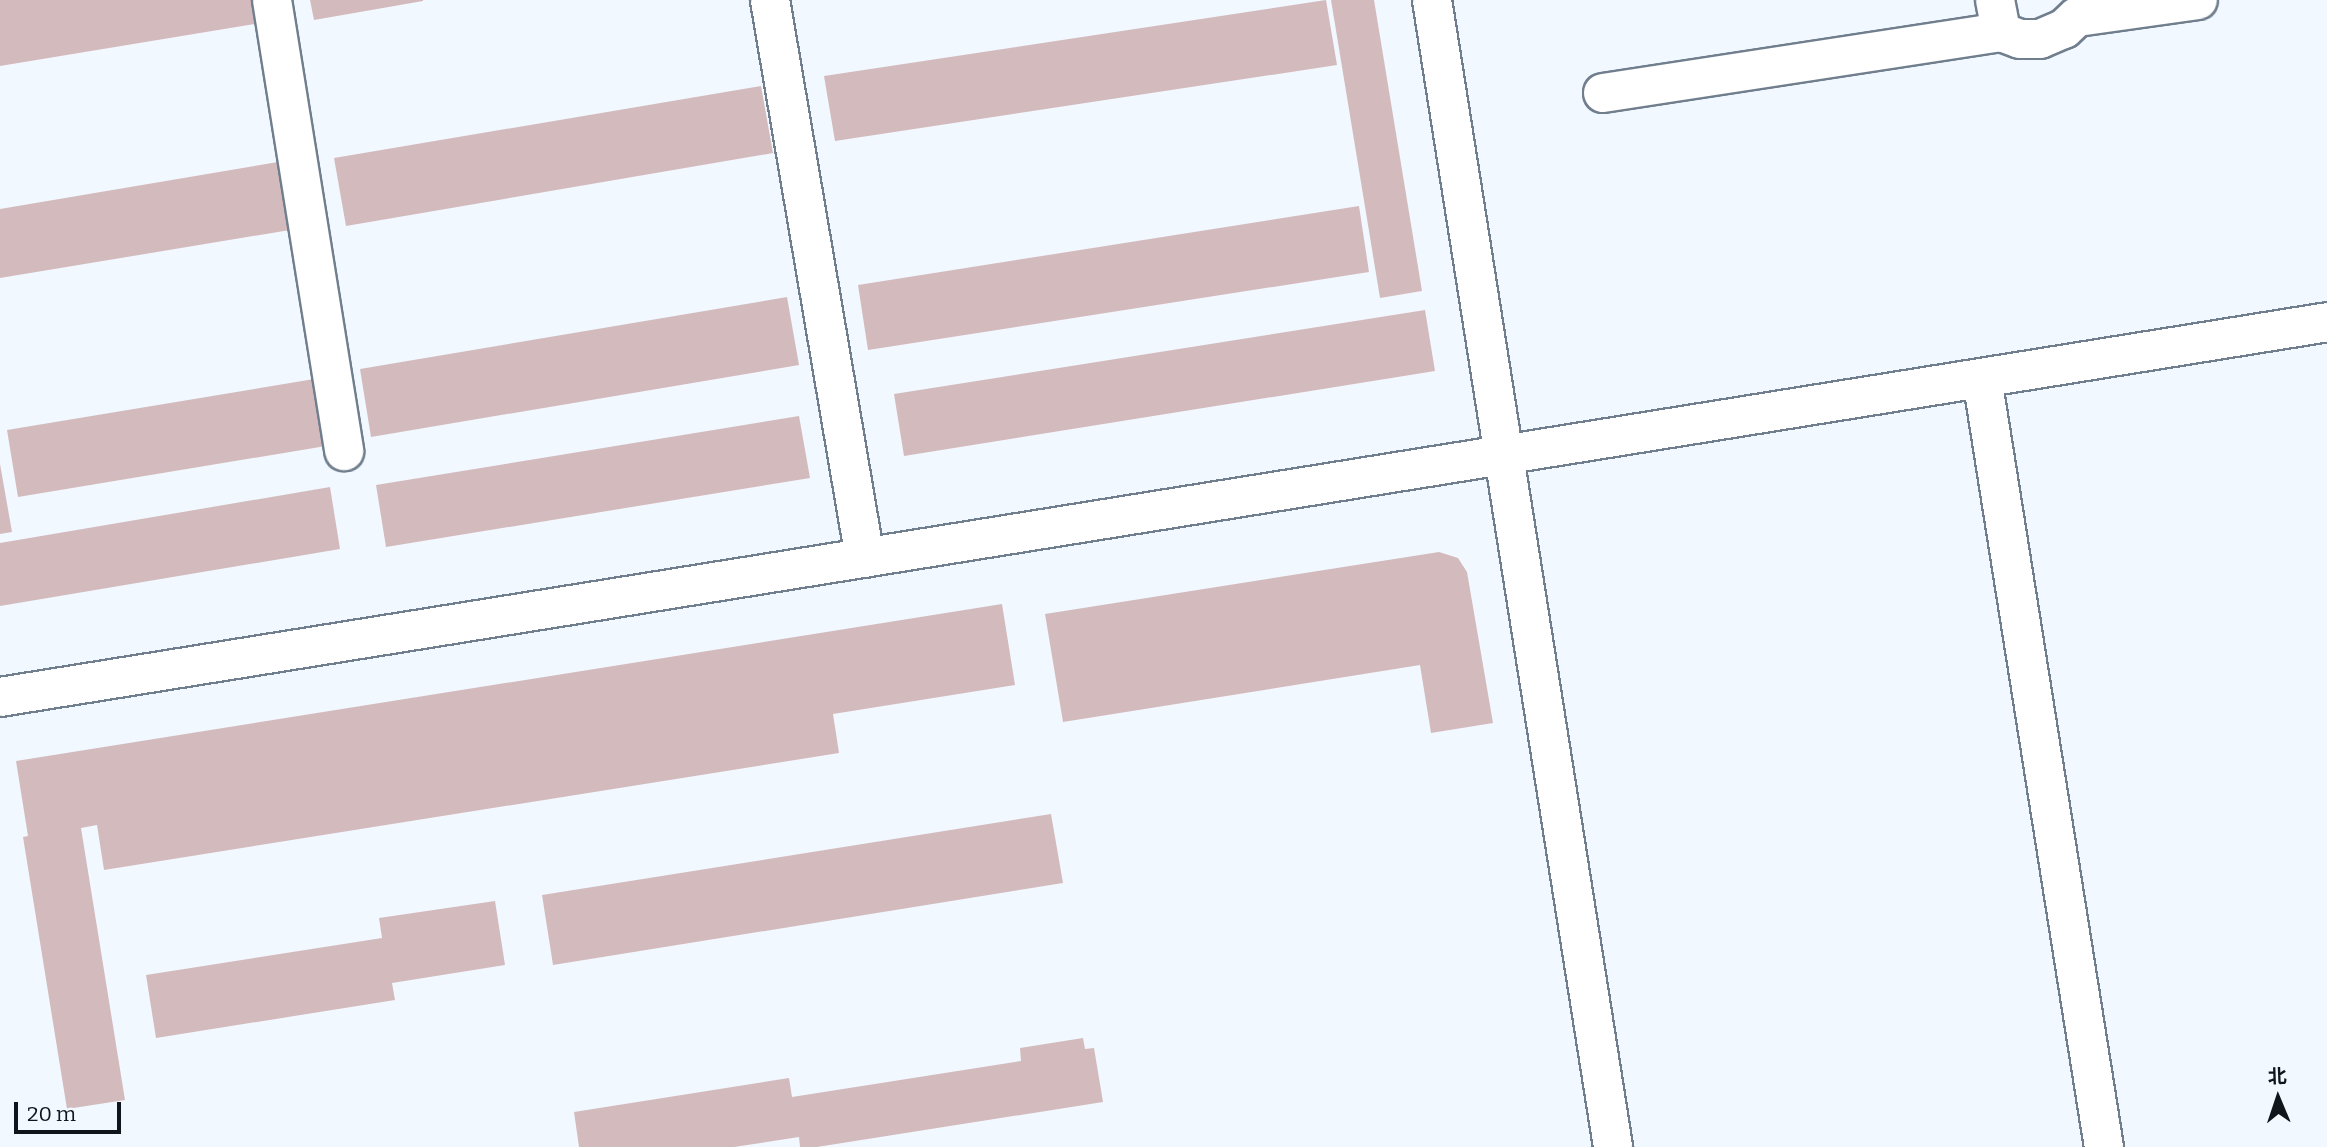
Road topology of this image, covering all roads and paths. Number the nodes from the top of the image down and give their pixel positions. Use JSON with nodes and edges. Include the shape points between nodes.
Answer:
{"nodes":[{"id":1,"x":272,"y":0,"type":"edge"},
{"id":2,"x":770,"y":0,"type":"edge"},
{"id":3,"x":1432,"y":0,"type":"edge"},
{"id":4,"x":2198,"y":0,"type":"edge"},
{"id":5,"x":2076,"y":8,"type":"edge"},
{"id":6,"x":1998,"y":16,"type":"edge"},
{"id":7,"x":1603,"y":93,"type":"dead end"},
{"id":8,"x":2327,"y":323,"type":"edge"},
{"id":9,"x":1982,"y":378,"type":"junction"},
{"id":10,"x":344,"y":451,"type":"dead end"},
{"id":11,"x":1504,"y":455,"type":"junction"},
{"id":12,"x":865,"y":558,"type":"junction"},
{"id":13,"x":0,"y":697,"type":"edge"},
{"id":14,"x":1613,"y":1147,"type":"edge"},
{"id":15,"x":2104,"y":1147,"type":"edge"}],
"edges":[{"from":1,"to":10,"type":"street"},
{"from":2,"to":12,"type":"street"},
{"from":3,"to":11,"type":"street"},
{"from":4,"to":5,"type":"street"},
{"from":5,"to":6,"type":"street","via":[[2064,29],[2040,39],[2020,39]]},
{"from":6,"to":7,"type":"street"},
{"from":8,"to":9,"type":"street"},
{"from":9,"to":11,"type":"street"},
{"from":9,"to":15,"type":"street"},
{"from":11,"to":12,"type":"street"},
{"from":11,"to":14,"type":"street"},
{"from":12,"to":13,"type":"street"}]}
